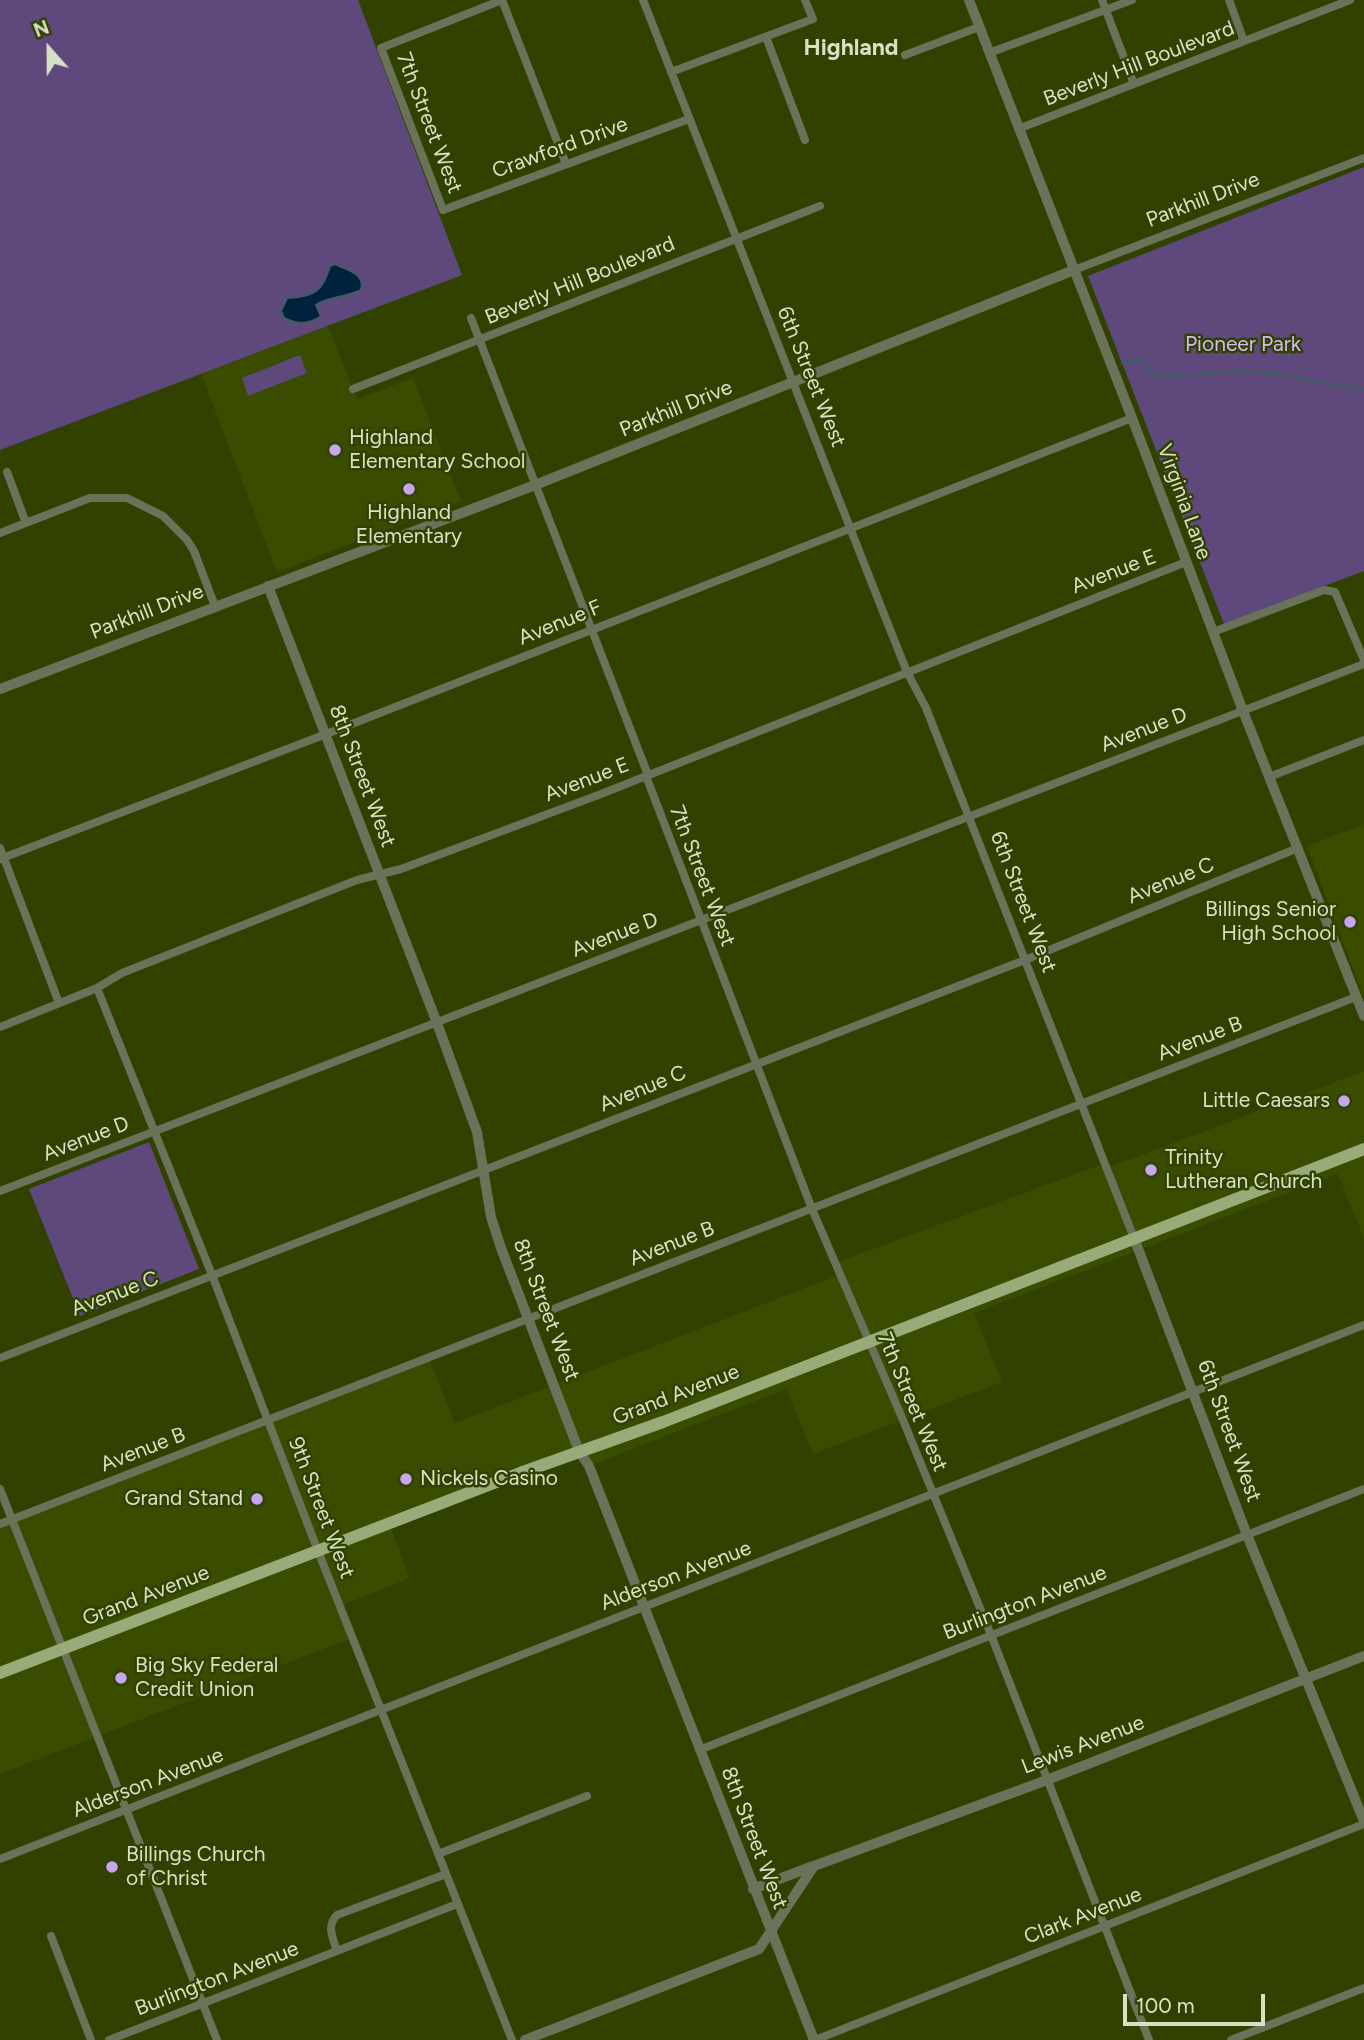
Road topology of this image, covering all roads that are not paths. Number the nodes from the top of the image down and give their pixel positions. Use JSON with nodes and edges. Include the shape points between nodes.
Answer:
{"nodes":[{"id":1,"x":502,"y":0,"type":"edge"},
{"id":2,"x":643,"y":0,"type":"edge"},
{"id":3,"x":805,"y":0,"type":"edge"},
{"id":4,"x":969,"y":0,"type":"edge"},
{"id":5,"x":1102,"y":0,"type":"edge"},
{"id":6,"x":1132,"y":0,"type":"edge"},
{"id":7,"x":1229,"y":0,"type":"edge"},
{"id":8,"x":1350,"y":0,"type":"edge"},
{"id":9,"x":1106,"y":10,"type":"junction"},
{"id":10,"x":979,"y":27,"type":"junction"},
{"id":11,"x":766,"y":37,"type":"junction"},
{"id":12,"x":1244,"y":41,"type":"junction"},
{"id":13,"x":989,"y":53,"type":"junction"},
{"id":14,"x":905,"y":55,"type":"dead end"},
{"id":15,"x":671,"y":72,"type":"junction"},
{"id":16,"x":1134,"y":84,"type":"junction"},
{"id":17,"x":689,"y":119,"type":"junction"},
{"id":18,"x":1018,"y":129,"type":"junction"},
{"id":19,"x":805,"y":140,"type":"dead end"},
{"id":20,"x":1364,"y":158,"type":"edge"},
{"id":21,"x":566,"y":164,"type":"junction"},
{"id":22,"x":820,"y":206,"type":"dead end"},
{"id":23,"x":443,"y":210,"type":"joint"},
{"id":24,"x":736,"y":239,"type":"junction"},
{"id":25,"x":1074,"y":270,"type":"junction"},
{"id":26,"x":471,"y":318,"type":"dead end"},
{"id":27,"x":479,"y":340,"type":"junction"},
{"id":28,"x":793,"y":383,"type":"junction"},
{"id":29,"x":353,"y":389,"type":"dead end"},
{"id":30,"x":1132,"y":418,"type":"junction"},
{"id":31,"x":7,"y":472,"type":"dead end"},
{"id":32,"x":535,"y":485,"type":"junction"},
{"id":33,"x":26,"y":523,"type":"junction"},
{"id":34,"x":849,"y":528,"type":"junction"},
{"id":35,"x":0,"y":533,"type":"edge"},
{"id":36,"x":1186,"y":562,"type":"junction"},
{"id":37,"x":268,"y":586,"type":"junction"},
{"id":38,"x":215,"y":606,"type":"junction"},
{"id":39,"x":593,"y":629,"type":"junction"},
{"id":40,"x":1213,"y":632,"type":"junction"},
{"id":41,"x":1364,"y":662,"type":"edge"},
{"id":42,"x":907,"y":672,"type":"junction"},
{"id":43,"x":0,"y":689,"type":"edge"},
{"id":44,"x":1243,"y":710,"type":"junction"},
{"id":45,"x":325,"y":734,"type":"junction"},
{"id":46,"x":1364,"y":740,"type":"edge"},
{"id":47,"x":647,"y":776,"type":"junction"},
{"id":48,"x":1269,"y":776,"type":"junction"},
{"id":49,"x":969,"y":817,"type":"junction"},
{"id":50,"x":0,"y":848,"type":"edge"},
{"id":51,"x":1298,"y":848,"type":"junction"},
{"id":52,"x":2,"y":858,"type":"edge"},
{"id":53,"x":379,"y":875,"type":"junction"},
{"id":54,"x":700,"y":920,"type":"junction"},
{"id":55,"x":1025,"y":960,"type":"junction"},
{"id":56,"x":97,"y":988,"type":"junction"},
{"id":57,"x":1356,"y":997,"type":"junction"},
{"id":58,"x":60,"y":1003,"type":"junction"},
{"id":59,"x":1364,"y":1017,"type":"edge"},
{"id":60,"x":437,"y":1023,"type":"junction"},
{"id":61,"x":0,"y":1027,"type":"edge"},
{"id":62,"x":754,"y":1063,"type":"junction"},
{"id":63,"x":1081,"y":1104,"type":"junction"},
{"id":64,"x":154,"y":1131,"type":"junction"},
{"id":65,"x":1364,"y":1149,"type":"edge"},
{"id":66,"x":484,"y":1170,"type":"junction"},
{"id":67,"x":0,"y":1191,"type":"edge"},
{"id":68,"x":812,"y":1209,"type":"junction"},
{"id":69,"x":1134,"y":1238,"type":"junction"},
{"id":70,"x":212,"y":1275,"type":"junction"},
{"id":71,"x":528,"y":1319,"type":"junction"},
{"id":72,"x":1364,"y":1325,"type":"edge"},
{"id":73,"x":868,"y":1342,"type":"junction"},
{"id":74,"x":0,"y":1358,"type":"edge"},
{"id":75,"x":1194,"y":1392,"type":"junction"},
{"id":76,"x":268,"y":1420,"type":"junction"},
{"id":77,"x":579,"y":1451,"type":"junction"},
{"id":78,"x":0,"y":1489,"type":"edge"},
{"id":79,"x":1364,"y":1489,"type":"edge"},
{"id":80,"x":932,"y":1494,"type":"junction"},
{"id":81,"x":12,"y":1520,"type":"junction"},
{"id":82,"x":0,"y":1524,"type":"edge"},
{"id":83,"x":1247,"y":1535,"type":"junction"},
{"id":84,"x":318,"y":1551,"type":"junction"},
{"id":85,"x":644,"y":1607,"type":"junction"},
{"id":86,"x":991,"y":1635,"type":"junction"},
{"id":87,"x":63,"y":1649,"type":"junction"},
{"id":88,"x":1364,"y":1656,"type":"edge"},
{"id":89,"x":0,"y":1673,"type":"edge"},
{"id":90,"x":1307,"y":1678,"type":"junction"},
{"id":91,"x":381,"y":1710,"type":"junction"},
{"id":92,"x":699,"y":1750,"type":"junction"},
{"id":93,"x":1047,"y":1780,"type":"junction"},
{"id":94,"x":587,"y":1796,"type":"dead end"},
{"id":95,"x":126,"y":1810,"type":"junction"},
{"id":96,"x":1364,"y":1822,"type":"edge"},
{"id":97,"x":438,"y":1854,"type":"junction"},
{"id":98,"x":0,"y":1859,"type":"edge"},
{"id":99,"x":814,"y":1866,"type":"junction"},
{"id":100,"x":446,"y":1874,"type":"junction"},
{"id":101,"x":753,"y":1889,"type":"junction"},
{"id":102,"x":457,"y":1904,"type":"junction"},
{"id":103,"x":1105,"y":1926,"type":"junction"},
{"id":104,"x":770,"y":1932,"type":"junction"},
{"id":105,"x":51,"y":1936,"type":"dead end"},
{"id":106,"x":337,"y":1951,"type":"junction"},
{"id":107,"x":1364,"y":1988,"type":"edge"},
{"id":108,"x":202,"y":2003,"type":"junction"},
{"id":109,"x":91,"y":2040,"type":"edge"},
{"id":110,"x":109,"y":2040,"type":"edge"},
{"id":111,"x":217,"y":2040,"type":"edge"},
{"id":112,"x":512,"y":2040,"type":"edge"},
{"id":113,"x":525,"y":2040,"type":"edge"},
{"id":114,"x":814,"y":2040,"type":"edge"},
{"id":115,"x":1149,"y":2040,"type":"edge"},
{"id":116,"x":1231,"y":2040,"type":"edge"}],
"edges":[{"from":1,"to":21,"type":"street"},
{"from":1,"to":23,"type":"street","name":"7th Street West","via":[[381,48]]},
{"from":2,"to":15,"type":"street","name":"6th Street West"},
{"from":3,"to":11,"type":"street","via":[[813,19]]},
{"from":4,"to":10,"type":"street","name":"Virginia Lane"},
{"from":5,"to":9,"type":"street"},
{"from":6,"to":9,"type":"street"},
{"from":7,"to":12,"type":"street"},
{"from":8,"to":12,"type":"street","name":"Beverly Hill Boulevard"},
{"from":9,"to":13,"type":"street"},
{"from":9,"to":16,"type":"street"},
{"from":10,"to":13,"type":"street","name":"Virginia Lane"},
{"from":10,"to":14,"type":"street"},
{"from":11,"to":15,"type":"street"},
{"from":11,"to":19,"type":"street"},
{"from":12,"to":16,"type":"street","name":"Beverly Hill Boulevard"},
{"from":13,"to":18,"type":"street","name":"Virginia Lane"},
{"from":15,"to":17,"type":"street","name":"6th Street West"},
{"from":16,"to":18,"type":"street","name":"Beverly Hill Boulevard"},
{"from":17,"to":21,"type":"street","name":"Crawford Drive"},
{"from":17,"to":24,"type":"street","name":"6th Street West"},
{"from":18,"to":25,"type":"street","name":"Virginia Lane"},
{"from":20,"to":25,"type":"street","name":"Parkhill Drive"},
{"from":21,"to":23,"type":"street","name":"Crawford Drive"},
{"from":22,"to":24,"type":"street","name":"Beverly Hill Boulevard"},
{"from":24,"to":27,"type":"street","name":"Beverly Hill Boulevard"},
{"from":24,"to":28,"type":"street","name":"6th Street West"},
{"from":25,"to":28,"type":"street","name":"Parkhill Drive"},
{"from":25,"to":30,"type":"street","name":"Virginia Lane"},
{"from":26,"to":27,"type":"street","name":"7th Street West"},
{"from":27,"to":29,"type":"street","name":"Beverly Hill Boulevard"},
{"from":27,"to":32,"type":"street","name":"7th Street West"},
{"from":28,"to":32,"type":"street","name":"Parkhill Drive"},
{"from":28,"to":34,"type":"street","name":"6th Street West"},
{"from":30,"to":34,"type":"street","name":"Avenue F"},
{"from":30,"to":36,"type":"street","name":"Virginia Lane"},
{"from":31,"to":33,"type":"street"},
{"from":32,"to":37,"type":"street","name":"Parkhill Drive"},
{"from":32,"to":39,"type":"street","name":"7th Street West"},
{"from":33,"to":35,"type":"street"},
{"from":33,"to":38,"type":"street","via":[[90,498],[127,498],[163,516],[187,540]]},
{"from":34,"to":39,"type":"street","name":"Avenue F"},
{"from":34,"to":42,"type":"street","name":"6th Street West"},
{"from":36,"to":40,"type":"street","name":"Virginia Lane"},
{"from":36,"to":42,"type":"street","name":"Avenue E"},
{"from":37,"to":38,"type":"street","name":"Parkhill Drive"},
{"from":37,"to":45,"type":"street","name":"8th Street West"},
{"from":38,"to":43,"type":"street","name":"Parkhill Drive"},
{"from":39,"to":45,"type":"street","name":"Avenue F"},
{"from":39,"to":47,"type":"street","name":"7th Street West"},
{"from":40,"to":41,"type":"street","via":[[1324,590],[1335,592]]},
{"from":40,"to":44,"type":"street","name":"Virginia Lane"},
{"from":41,"to":44,"type":"street","name":"Avenue D"},
{"from":42,"to":47,"type":"street","name":"Avenue E"},
{"from":42,"to":49,"type":"street","name":"6th Street West"},
{"from":44,"to":48,"type":"street","name":"Virginia Lane"},
{"from":44,"to":49,"type":"street","name":"Avenue D"},
{"from":45,"to":52,"type":"street","name":"Avenue F"},
{"from":45,"to":53,"type":"street","name":"8th Street West"},
{"from":46,"to":48,"type":"street"},
{"from":47,"to":53,"type":"street","name":"Avenue E"},
{"from":47,"to":54,"type":"street","name":"7th Street West"},
{"from":48,"to":51,"type":"street","name":"Virginia Lane"},
{"from":49,"to":54,"type":"street","name":"Avenue D"},
{"from":49,"to":55,"type":"street","name":"6th Street West"},
{"from":50,"to":52,"type":"street"},
{"from":51,"to":55,"type":"street","name":"Avenue C"},
{"from":51,"to":57,"type":"street","name":"Virginia Lane"},
{"from":52,"to":58,"type":"street"},
{"from":53,"to":56,"type":"street","name":"Avenue E","via":[[122,973]]},
{"from":53,"to":60,"type":"street","name":"8th Street West"},
{"from":54,"to":60,"type":"street","name":"Avenue D"},
{"from":54,"to":62,"type":"street","name":"7th Street West"},
{"from":55,"to":62,"type":"street","name":"Avenue C"},
{"from":55,"to":63,"type":"street","name":"6th Street West"},
{"from":56,"to":58,"type":"street","name":"Avenue E"},
{"from":56,"to":64,"type":"street","name":"9th Street West"},
{"from":57,"to":59,"type":"street","name":"Virginia Lane"},
{"from":57,"to":63,"type":"street","name":"Avenue B"},
{"from":58,"to":61,"type":"street","name":"Avenue E"},
{"from":60,"to":64,"type":"street","name":"Avenue D"},
{"from":60,"to":66,"type":"street","name":"8th Street West","via":[[477,1132]]},
{"from":62,"to":66,"type":"street","name":"Avenue C"},
{"from":62,"to":68,"type":"street","name":"7th Street West"},
{"from":63,"to":68,"type":"street","name":"Avenue B"},
{"from":63,"to":69,"type":"street","name":"6th Street West"},
{"from":64,"to":67,"type":"street","name":"Avenue D"},
{"from":64,"to":70,"type":"street","name":"9th Street West"},
{"from":65,"to":69,"type":"main road","name":"Grand Avenue"},
{"from":66,"to":70,"type":"street","name":"Avenue C"},
{"from":66,"to":71,"type":"street","name":"8th Street West","via":[[491,1217]]},
{"from":68,"to":71,"type":"street","name":"Avenue B"},
{"from":68,"to":73,"type":"street","name":"7th Street West"},
{"from":69,"to":73,"type":"main road","name":"Grand Avenue"},
{"from":69,"to":75,"type":"street","name":"6th Street West"},
{"from":70,"to":74,"type":"street","name":"Avenue C"},
{"from":70,"to":76,"type":"street","name":"9th Street West"},
{"from":71,"to":76,"type":"street","name":"Avenue B"},
{"from":71,"to":77,"type":"street","name":"8th Street West"},
{"from":72,"to":75,"type":"street","name":"Alderson Avenue"},
{"from":73,"to":77,"type":"main road","name":"Grand Avenue"},
{"from":73,"to":80,"type":"street","name":"7th Street West"},
{"from":75,"to":80,"type":"street","name":"Alderson Avenue"},
{"from":75,"to":83,"type":"street","name":"6th Street West"},
{"from":76,"to":81,"type":"street","name":"Avenue B"},
{"from":76,"to":84,"type":"street","name":"9th Street West"},
{"from":77,"to":84,"type":"main road","name":"Grand Avenue"},
{"from":77,"to":85,"type":"street","name":"8th Street West"},
{"from":78,"to":81,"type":"street"},
{"from":79,"to":83,"type":"street","name":"Burlington Avenue"},
{"from":80,"to":85,"type":"street","name":"Alderson Avenue"},
{"from":80,"to":86,"type":"street","name":"7th Street West"},
{"from":81,"to":82,"type":"street","name":"Avenue B"},
{"from":81,"to":87,"type":"street"},
{"from":83,"to":86,"type":"street","name":"Burlington Avenue"},
{"from":83,"to":90,"type":"street","name":"6th Street West"},
{"from":84,"to":87,"type":"main road","name":"Grand Avenue"},
{"from":84,"to":91,"type":"street","name":"9th Street West"},
{"from":85,"to":91,"type":"street","name":"Alderson Avenue"},
{"from":85,"to":92,"type":"street","name":"8th Street West"},
{"from":86,"to":92,"type":"street","name":"Burlington Avenue"},
{"from":86,"to":93,"type":"street","name":"7th Street West"},
{"from":87,"to":89,"type":"main road","name":"Grand Avenue"},
{"from":87,"to":95,"type":"street"},
{"from":88,"to":90,"type":"street","name":"Lewis Avenue"},
{"from":90,"to":93,"type":"street","name":"Lewis Avenue"},
{"from":90,"to":96,"type":"street","name":"6th Street West"},
{"from":91,"to":95,"type":"street","name":"Alderson Avenue"},
{"from":91,"to":97,"type":"street","name":"9th Street West"},
{"from":92,"to":101,"type":"street","name":"8th Street West"},
{"from":93,"to":99,"type":"street","name":"Lewis Avenue"},
{"from":93,"to":103,"type":"street","name":"7th Street West"},
{"from":94,"to":97,"type":"street"},
{"from":95,"to":98,"type":"street","name":"Alderson Avenue"},
{"from":95,"to":108,"type":"street"},
{"from":96,"to":103,"type":"street","name":"Clark Avenue"},
{"from":97,"to":100,"type":"street","name":"9th Street West"},
{"from":99,"to":101,"type":"street","name":"Lewis Avenue"},
{"from":99,"to":104,"type":"street"},
{"from":100,"to":102,"type":"street","name":"9th Street West"},
{"from":100,"to":106,"type":"street","via":[[337,1915],[330,1928]]},
{"from":101,"to":104,"type":"street","name":"8th Street West"},
{"from":102,"to":106,"type":"street","name":"Burlington Avenue"},
{"from":102,"to":112,"type":"street","name":"9th Street West"},
{"from":103,"to":114,"type":"street","name":"Clark Avenue"},
{"from":103,"to":115,"type":"street","name":"7th Street West"},
{"from":104,"to":113,"type":"street","via":[[759,1949]]},
{"from":104,"to":114,"type":"street","name":"8th Street West"},
{"from":105,"to":109,"type":"street"},
{"from":106,"to":108,"type":"street","name":"Burlington Avenue"},
{"from":107,"to":116,"type":"street"},
{"from":108,"to":110,"type":"street","name":"Burlington Avenue"},
{"from":108,"to":111,"type":"street"}]}
